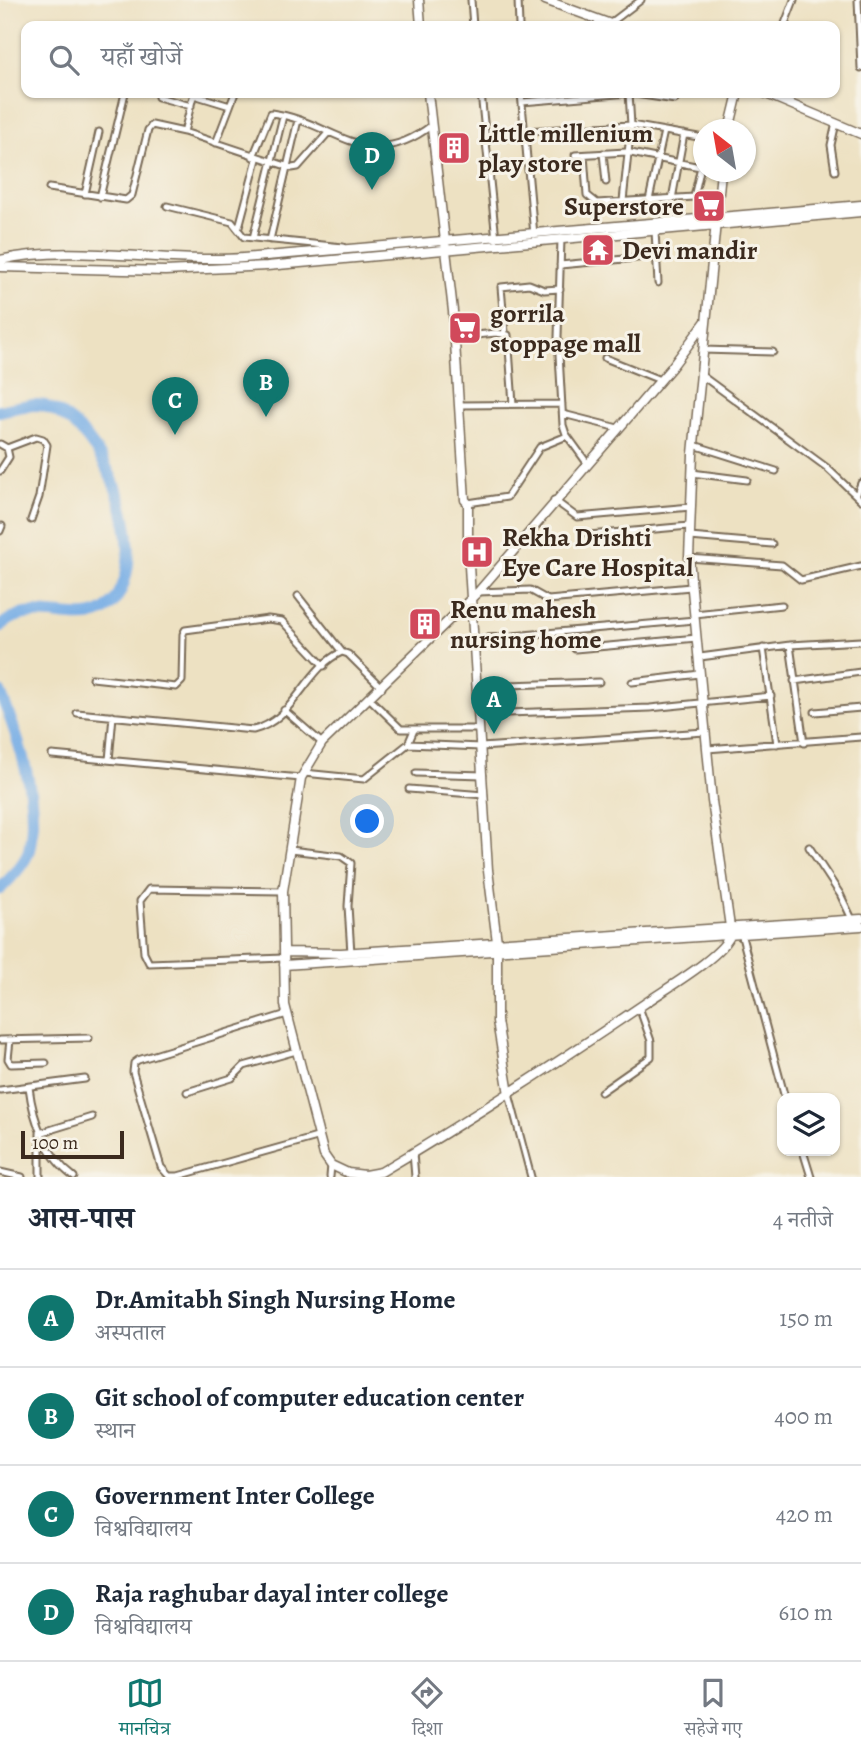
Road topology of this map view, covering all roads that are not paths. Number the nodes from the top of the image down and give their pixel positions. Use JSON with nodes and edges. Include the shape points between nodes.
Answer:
{"nodes":[{"id":1,"x":419,"y":0,"type":"edge"},
{"id":2,"x":471,"y":0,"type":"edge"},
{"id":3,"x":518,"y":0,"type":"edge"},
{"id":4,"x":545,"y":0,"type":"edge"},
{"id":5,"x":641,"y":0,"type":"edge"},
{"id":6,"x":794,"y":0,"type":"edge"},
{"id":7,"x":858,"y":0,"type":"edge"},
{"id":8,"x":421,"y":21,"type":"edge"},
{"id":9,"x":473,"y":21,"type":"edge"},
{"id":10,"x":519,"y":21,"type":"edge"},
{"id":11,"x":600,"y":21,"type":"edge"},
{"id":12,"x":616,"y":21,"type":"edge"},
{"id":13,"x":786,"y":21,"type":"edge"},
{"id":14,"x":861,"y":68,"type":"edge"},
{"id":15,"x":124,"y":98,"type":"edge"},
{"id":16,"x":162,"y":98,"type":"edge"},
{"id":17,"x":193,"y":98,"type":"edge"},
{"id":18,"x":206,"y":98,"type":"edge"},
{"id":19,"x":233,"y":98,"type":"edge"},
{"id":20,"x":429,"y":98,"type":"edge"},
{"id":21,"x":482,"y":98,"type":"edge"},
{"id":22,"x":522,"y":98,"type":"edge"},
{"id":23,"x":570,"y":98,"type":"edge"},
{"id":24,"x":629,"y":98,"type":"edge"},
{"id":25,"x":662,"y":98,"type":"edge"},
{"id":26,"x":737,"y":98,"type":"edge"},
{"id":27,"x":776,"y":98,"type":"edge"},
{"id":28,"x":675,"y":100,"type":"dead end"},
{"id":29,"x":522,"y":102,"type":"junction"},
{"id":30,"x":191,"y":106,"type":"junction"},
{"id":31,"x":230,"y":106,"type":"junction"},
{"id":32,"x":283,"y":116,"type":"junction"},
{"id":33,"x":732,"y":119,"type":"edge"},
{"id":34,"x":298,"y":120,"type":"junction"},
{"id":35,"x":836,"y":123,"type":"junction"},
{"id":36,"x":432,"y":125,"type":"junction"},
{"id":37,"x":631,"y":125,"type":"junction"},
{"id":38,"x":524,"y":131,"type":"junction"},
{"id":39,"x":664,"y":131,"type":"junction"},
{"id":40,"x":99,"y":132,"type":"dead end"},
{"id":41,"x":184,"y":132,"type":"junction"},
{"id":42,"x":328,"y":133,"type":"junction"},
{"id":43,"x":684,"y":134,"type":"junction"},
{"id":44,"x":861,"y":134,"type":"edge"},
{"id":45,"x":693,"y":136,"type":"edge"},
{"id":46,"x":216,"y":143,"type":"junction"},
{"id":47,"x":626,"y":152,"type":"junction"},
{"id":48,"x":603,"y":153,"type":"junction"},
{"id":49,"x":575,"y":155,"type":"dead end"},
{"id":50,"x":584,"y":155,"type":"junction"},
{"id":51,"x":255,"y":158,"type":"junction"},
{"id":52,"x":657,"y":159,"type":"junction"},
{"id":53,"x":271,"y":163,"type":"junction"},
{"id":54,"x":678,"y":163,"type":"junction"},
{"id":55,"x":693,"y":166,"type":"edge"},
{"id":56,"x":285,"y":167,"type":"junction"},
{"id":57,"x":835,"y":171,"type":"dead end"},
{"id":58,"x":606,"y":182,"type":"dead end"},
{"id":59,"x":697,"y":182,"type":"edge"},
{"id":60,"x":720,"y":182,"type":"edge"},
{"id":61,"x":49,"y":188,"type":"dead end"},
{"id":62,"x":85,"y":194,"type":"junction"},
{"id":63,"x":100,"y":197,"type":"junction"},
{"id":64,"x":672,"y":199,"type":"junction"},
{"id":65,"x":649,"y":200,"type":"junction"},
{"id":66,"x":623,"y":201,"type":"junction"},
{"id":67,"x":861,"y":205,"type":"edge"},
{"id":68,"x":167,"y":206,"type":"dead end"},
{"id":69,"x":861,"y":212,"type":"edge"},
{"id":70,"x":716,"y":222,"type":"junction"},
{"id":71,"x":239,"y":227,"type":"junction"},
{"id":72,"x":655,"y":230,"type":"junction"},
{"id":73,"x":534,"y":235,"type":"junction"},
{"id":74,"x":253,"y":238,"type":"junction"},
{"id":75,"x":496,"y":239,"type":"junction"},
{"id":76,"x":561,"y":239,"type":"junction"},
{"id":77,"x":270,"y":240,"type":"junction"},
{"id":78,"x":446,"y":246,"type":"junction"},
{"id":79,"x":353,"y":248,"type":"junction"},
{"id":80,"x":657,"y":256,"type":"junction"},
{"id":81,"x":0,"y":260,"type":"edge"},
{"id":82,"x":560,"y":265,"type":"junction"},
{"id":83,"x":0,"y":267,"type":"edge"},
{"id":84,"x":658,"y":283,"type":"dead end"},
{"id":85,"x":560,"y":289,"type":"junction"},
{"id":86,"x":706,"y":321,"type":"junction"},
{"id":87,"x":505,"y":333,"type":"junction"},
{"id":88,"x":455,"y":337,"type":"junction"},
{"id":89,"x":703,"y":350,"type":"junction"},
{"id":90,"x":773,"y":352,"type":"dead end"},
{"id":91,"x":605,"y":358,"type":"dead end"},
{"id":92,"x":701,"y":374,"type":"junction"},
{"id":93,"x":660,"y":380,"type":"junction"},
{"id":94,"x":513,"y":404,"type":"junction"},
{"id":95,"x":562,"y":404,"type":"junction"},
{"id":96,"x":460,"y":405,"type":"junction"},
{"id":97,"x":563,"y":414,"type":"junction"},
{"id":98,"x":618,"y":428,"type":"junction"},
{"id":99,"x":568,"y":436,"type":"junction"},
{"id":100,"x":0,"y":444,"type":"edge"},
{"id":101,"x":694,"y":445,"type":"junction"},
{"id":102,"x":7,"y":448,"type":"junction"},
{"id":103,"x":587,"y":463,"type":"junction"},
{"id":104,"x":0,"y":471,"type":"edge"},
{"id":105,"x":776,"y":471,"type":"dead end"},
{"id":106,"x":692,"y":473,"type":"junction"},
{"id":107,"x":747,"y":480,"type":"dead end"},
{"id":108,"x":861,"y":483,"type":"edge"},
{"id":109,"x":859,"y":497,"type":"edge"},
{"id":110,"x":554,"y":500,"type":"junction"},
{"id":111,"x":468,"y":503,"type":"junction"},
{"id":112,"x":691,"y":507,"type":"junction"},
{"id":113,"x":31,"y":520,"type":"dead end"},
{"id":114,"x":689,"y":526,"type":"junction"},
{"id":115,"x":589,"y":535,"type":"dead end"},
{"id":116,"x":690,"y":537,"type":"junction"},
{"id":117,"x":772,"y":544,"type":"dead end"},
{"id":118,"x":689,"y":558,"type":"junction"},
{"id":119,"x":861,"y":566,"type":"edge"},
{"id":120,"x":691,"y":587,"type":"junction"},
{"id":121,"x":474,"y":594,"type":"junction"},
{"id":122,"x":299,"y":596,"type":"dead end"},
{"id":123,"x":782,"y":605,"type":"dead end"},
{"id":124,"x":694,"y":617,"type":"junction"},
{"id":125,"x":698,"y":638,"type":"junction"},
{"id":126,"x":476,"y":639,"type":"junction"},
{"id":127,"x":861,"y":641,"type":"edge"},
{"id":128,"x":790,"y":645,"type":"junction"},
{"id":129,"x":764,"y":648,"type":"junction"},
{"id":130,"x":575,"y":649,"type":"dead end"},
{"id":131,"x":342,"y":652,"type":"junction"},
{"id":132,"x":700,"y":657,"type":"junction"},
{"id":133,"x":324,"y":666,"type":"junction"},
{"id":134,"x":861,"y":672,"type":"edge"},
{"id":135,"x":700,"y":674,"type":"junction"},
{"id":136,"x":92,"y":678,"type":"dead end"},
{"id":137,"x":794,"y":681,"type":"junction"},
{"id":138,"x":599,"y":682,"type":"dead end"},
{"id":139,"x":632,"y":682,"type":"dead end"},
{"id":140,"x":477,"y":686,"type":"junction"},
{"id":141,"x":382,"y":688,"type":"junction"},
{"id":142,"x":771,"y":696,"type":"junction"},
{"id":143,"x":370,"y":699,"type":"junction"},
{"id":144,"x":704,"y":701,"type":"junction"},
{"id":145,"x":861,"y":708,"type":"edge"},
{"id":146,"x":284,"y":710,"type":"junction"},
{"id":147,"x":815,"y":712,"type":"dead end"},
{"id":148,"x":77,"y":713,"type":"dead end"},
{"id":149,"x":478,"y":714,"type":"junction"},
{"id":150,"x":113,"y":716,"type":"junction"},
{"id":151,"x":479,"y":729,"type":"junction"},
{"id":152,"x":414,"y":730,"type":"junction"},
{"id":153,"x":705,"y":732,"type":"junction"},
{"id":154,"x":861,"y":737,"type":"edge"},
{"id":155,"x":323,"y":743,"type":"junction"},
{"id":156,"x":804,"y":743,"type":"junction"},
{"id":157,"x":408,"y":744,"type":"junction"},
{"id":158,"x":777,"y":744,"type":"junction"},
{"id":159,"x":481,"y":747,"type":"junction"},
{"id":160,"x":707,"y":749,"type":"junction"},
{"id":161,"x":52,"y":755,"type":"dead end"},
{"id":162,"x":109,"y":760,"type":"junction"},
{"id":163,"x":416,"y":773,"type":"dead end"},
{"id":164,"x":483,"y":775,"type":"junction"},
{"id":165,"x":302,"y":776,"type":"junction"},
{"id":166,"x":409,"y":789,"type":"dead end"},
{"id":167,"x":484,"y":795,"type":"junction"},
{"id":168,"x":809,"y":847,"type":"dead end"},
{"id":169,"x":290,"y":850,"type":"junction"},
{"id":170,"x":283,"y":891,"type":"junction"},
{"id":171,"x":857,"y":919,"type":"edge"},
{"id":172,"x":861,"y":926,"type":"edge"},
{"id":173,"x":731,"y":930,"type":"junction"},
{"id":174,"x":741,"y":933,"type":"junction"},
{"id":175,"x":496,"y":946,"type":"junction"},
{"id":176,"x":351,"y":956,"type":"junction"},
{"id":177,"x":284,"y":958,"type":"junction"},
{"id":178,"x":639,"y":1007,"type":"junction"},
{"id":179,"x":287,"y":1014,"type":"junction"},
{"id":180,"x":89,"y":1038,"type":"dead end"},
{"id":181,"x":0,"y":1040,"type":"edge"},
{"id":182,"x":10,"y":1040,"type":"junction"},
{"id":183,"x":296,"y":1051,"type":"junction"},
{"id":184,"x":46,"y":1063,"type":"dead end"},
{"id":185,"x":85,"y":1079,"type":"dead end"},
{"id":186,"x":29,"y":1087,"type":"junction"},
{"id":187,"x":0,"y":1090,"type":"edge"},
{"id":188,"x":187,"y":1092,"type":"dead end"},
{"id":189,"x":601,"y":1092,"type":"dead end"},
{"id":190,"x":784,"y":1093,"type":"edge"},
{"id":191,"x":509,"y":1094,"type":"junction"},
{"id":192,"x":92,"y":1117,"type":"dead end"},
{"id":193,"x":40,"y":1133,"type":"junction"},
{"id":194,"x":317,"y":1137,"type":"junction"},
{"id":195,"x":413,"y":1153,"type":"junction"},
{"id":196,"x":805,"y":1156,"type":"edge"},
{"id":197,"x":331,"y":1165,"type":"junction"},
{"id":198,"x":0,"y":1172,"type":"edge"},
{"id":199,"x":369,"y":1176,"type":"edge"},
{"id":200,"x":22,"y":1177,"type":"edge"},
{"id":201,"x":40,"y":1177,"type":"edge"},
{"id":202,"x":74,"y":1177,"type":"edge"},
{"id":203,"x":330,"y":1177,"type":"edge"},
{"id":204,"x":415,"y":1177,"type":"edge"},
{"id":205,"x":531,"y":1177,"type":"edge"},
{"id":206,"x":811,"y":1177,"type":"edge"}],
"edges":[{"from":1,"to":8,"type":"street"},
{"from":2,"to":9,"type":"street"},
{"from":3,"to":10,"type":"street"},
{"from":4,"to":11,"type":"street"},
{"from":5,"to":12,"type":"street"},
{"from":6,"to":13,"type":"street"},
{"from":7,"to":14,"type":"street"},
{"from":15,"to":63,"type":"street"},
{"from":16,"to":30,"type":"street"},
{"from":17,"to":30,"type":"street"},
{"from":18,"to":31,"type":"street"},
{"from":19,"to":31,"type":"street"},
{"from":20,"to":36,"type":"street"},
{"from":21,"to":75,"type":"street"},
{"from":22,"to":29,"type":"street"},
{"from":23,"to":29,"type":"street"},
{"from":24,"to":37,"type":"street"},
{"from":25,"to":28,"type":"street"},
{"from":26,"to":33,"type":"street"},
{"from":27,"to":35,"type":"street"},
{"from":29,"to":38,"type":"street"},
{"from":30,"to":41,"type":"street"},
{"from":31,"to":46,"type":"street"},
{"from":32,"to":34,"type":"street"},
{"from":32,"to":51,"type":"street","via":[[269,115]]},
{"from":32,"to":53,"type":"street"},
{"from":34,"to":42,"type":"street"},
{"from":34,"to":56,"type":"street"},
{"from":35,"to":44,"type":"street"},
{"from":35,"to":57,"type":"street","via":[[831,145]]},
{"from":36,"to":42,"type":"street","via":[[410,141],[393,146],[371,147]]},
{"from":36,"to":78,"type":"street"},
{"from":37,"to":38,"type":"street"},
{"from":37,"to":39,"type":"street"},
{"from":37,"to":47,"type":"street"},
{"from":38,"to":73,"type":"street"},
{"from":39,"to":43,"type":"street"},
{"from":39,"to":52,"type":"street"},
{"from":40,"to":62,"type":"street"},
{"from":41,"to":46,"type":"street"},
{"from":41,"to":63,"type":"street","via":[[149,127],[132,195],[123,201]]},
{"from":42,"to":56,"type":"street","via":[[298,167]]},
{"from":43,"to":45,"type":"street"},
{"from":43,"to":54,"type":"street"},
{"from":46,"to":51,"type":"street"},
{"from":47,"to":48,"type":"street"},
{"from":47,"to":52,"type":"street"},
{"from":47,"to":66,"type":"street"},
{"from":48,"to":50,"type":"street"},
{"from":48,"to":58,"type":"street"},
{"from":49,"to":50,"type":"street"},
{"from":50,"to":66,"type":"street","via":[[591,201]]},
{"from":51,"to":53,"type":"street"},
{"from":51,"to":71,"type":"street"},
{"from":52,"to":54,"type":"street"},
{"from":52,"to":65,"type":"street"},
{"from":53,"to":56,"type":"street"},
{"from":53,"to":74,"type":"street"},
{"from":54,"to":55,"type":"street"},
{"from":54,"to":64,"type":"street"},
{"from":56,"to":77,"type":"street"},
{"from":59,"to":64,"type":"street","via":[[694,197]]},
{"from":60,"to":70,"type":"street"},
{"from":61,"to":62,"type":"street"},
{"from":62,"to":63,"type":"street"},
{"from":64,"to":65,"type":"street"},
{"from":65,"to":66,"type":"street"},
{"from":67,"to":70,"type":"street"},
{"from":68,"to":71,"type":"street"},
{"from":69,"to":70,"type":"street"},
{"from":70,"to":72,"type":"street"},
{"from":70,"to":73,"type":"street"},
{"from":70,"to":86,"type":"street"},
{"from":71,"to":74,"type":"street","via":[[242,236]]},
{"from":72,"to":76,"type":"street"},
{"from":72,"to":80,"type":"street"},
{"from":73,"to":75,"type":"street"},
{"from":74,"to":77,"type":"street"},
{"from":75,"to":78,"type":"street"},
{"from":76,"to":78,"type":"street"},
{"from":76,"to":82,"type":"street"},
{"from":77,"to":79,"type":"street"},
{"from":78,"to":79,"type":"street"},
{"from":78,"to":83,"type":"street","via":[[165,271]]},
{"from":78,"to":88,"type":"street"},
{"from":79,"to":81,"type":"street","via":[[241,258],[61,255]]},
{"from":80,"to":82,"type":"street"},
{"from":80,"to":84,"type":"street"},
{"from":82,"to":85,"type":"street"},
{"from":85,"to":87,"type":"street","via":[[544,290],[530,284],[501,287]]},
{"from":85,"to":95,"type":"street"},
{"from":86,"to":89,"type":"street"},
{"from":86,"to":93,"type":"street"},
{"from":87,"to":88,"type":"street"},
{"from":87,"to":94,"type":"street"},
{"from":88,"to":96,"type":"street"},
{"from":89,"to":90,"type":"street"},
{"from":89,"to":92,"type":"street"},
{"from":91,"to":93,"type":"street"},
{"from":92,"to":101,"type":"street"},
{"from":92,"to":109,"type":"street"},
{"from":93,"to":98,"type":"street"},
{"from":94,"to":95,"type":"street"},
{"from":94,"to":96,"type":"street"},
{"from":95,"to":97,"type":"street"},
{"from":96,"to":111,"type":"street"},
{"from":97,"to":98,"type":"street"},
{"from":97,"to":99,"type":"street"},
{"from":98,"to":103,"type":"street"},
{"from":99,"to":103,"type":"street"},
{"from":99,"to":111,"type":"street","via":[[540,447],[507,497]]},
{"from":100,"to":102,"type":"street"},
{"from":101,"to":105,"type":"street"},
{"from":101,"to":106,"type":"street"},
{"from":102,"to":104,"type":"street","via":[[9,457]]},
{"from":102,"to":113,"type":"street","via":[[36,438],[47,445]]},
{"from":103,"to":110,"type":"street"},
{"from":106,"to":107,"type":"street"},
{"from":106,"to":112,"type":"street"},
{"from":108,"to":109,"type":"street"},
{"from":110,"to":112,"type":"street","via":[[577,517]]},
{"from":110,"to":121,"type":"street"},
{"from":111,"to":121,"type":"street"},
{"from":112,"to":114,"type":"street"},
{"from":114,"to":115,"type":"street"},
{"from":114,"to":116,"type":"street"},
{"from":116,"to":117,"type":"street"},
{"from":116,"to":118,"type":"street"},
{"from":118,"to":119,"type":"street","via":[[782,565],[800,580]]},
{"from":118,"to":120,"type":"street"},
{"from":120,"to":121,"type":"street","via":[[548,600],[530,590]]},
{"from":120,"to":124,"type":"street"},
{"from":121,"to":126,"type":"street"},
{"from":121,"to":141,"type":"street"},
{"from":122,"to":131,"type":"street"},
{"from":123,"to":124,"type":"street"},
{"from":124,"to":125,"type":"street"},
{"from":124,"to":126,"type":"street"},
{"from":125,"to":130,"type":"street"},
{"from":125,"to":132,"type":"street"},
{"from":126,"to":140,"type":"street"},
{"from":127,"to":128,"type":"street"},
{"from":128,"to":129,"type":"street"},
{"from":128,"to":137,"type":"street"},
{"from":129,"to":132,"type":"street"},
{"from":129,"to":142,"type":"street"},
{"from":131,"to":133,"type":"street"},
{"from":131,"to":141,"type":"street"},
{"from":132,"to":135,"type":"street"},
{"from":133,"to":136,"type":"street","via":[[287,624],[268,620],[185,630],[182,681],[176,687]]},
{"from":133,"to":146,"type":"street"},
{"from":134,"to":137,"type":"street"},
{"from":135,"to":139,"type":"street"},
{"from":135,"to":144,"type":"street"},
{"from":137,"to":156,"type":"street"},
{"from":138,"to":140,"type":"street"},
{"from":140,"to":149,"type":"street"},
{"from":141,"to":143,"type":"street"},
{"from":142,"to":144,"type":"street"},
{"from":142,"to":158,"type":"street"},
{"from":143,"to":152,"type":"street","via":[[396,727]]},
{"from":143,"to":155,"type":"street"},
{"from":144,"to":149,"type":"street","via":[[650,708]]},
{"from":144,"to":153,"type":"street"},
{"from":145,"to":147,"type":"street"},
{"from":146,"to":150,"type":"street","via":[[253,730]]},
{"from":146,"to":155,"type":"street"},
{"from":148,"to":150,"type":"street"},
{"from":149,"to":151,"type":"street"},
{"from":150,"to":162,"type":"street"},
{"from":151,"to":152,"type":"street"},
{"from":151,"to":159,"type":"street"},
{"from":152,"to":157,"type":"street"},
{"from":153,"to":159,"type":"street"},
{"from":153,"to":160,"type":"street"},
{"from":154,"to":156,"type":"street"},
{"from":155,"to":165,"type":"street"},
{"from":156,"to":158,"type":"street"},
{"from":157,"to":159,"type":"street"},
{"from":157,"to":165,"type":"street","via":[[364,779]]},
{"from":158,"to":160,"type":"street"},
{"from":159,"to":164,"type":"street"},
{"from":160,"to":173,"type":"street"},
{"from":161,"to":162,"type":"street"},
{"from":162,"to":165,"type":"street"},
{"from":163,"to":164,"type":"street"},
{"from":164,"to":167,"type":"street"},
{"from":165,"to":169,"type":"street"},
{"from":166,"to":167,"type":"street"},
{"from":167,"to":175,"type":"street"},
{"from":168,"to":171,"type":"street"},
{"from":169,"to":170,"type":"street"},
{"from":169,"to":176,"type":"street","via":[[341,856],[351,863]]},
{"from":170,"to":177,"type":"street"},
{"from":170,"to":177,"type":"street","via":[[149,890],[140,901],[144,953],[149,963]]},
{"from":171,"to":173,"type":"street"},
{"from":172,"to":174,"type":"street"},
{"from":173,"to":174,"type":"street"},
{"from":173,"to":175,"type":"street"},
{"from":173,"to":178,"type":"street","via":[[723,947]]},
{"from":174,"to":190,"type":"street"},
{"from":175,"to":176,"type":"street"},
{"from":175,"to":191,"type":"street","via":[[497,1021]]},
{"from":176,"to":177,"type":"street"},
{"from":177,"to":179,"type":"street"},
{"from":178,"to":189,"type":"street","via":[[651,1041],[651,1057]]},
{"from":178,"to":191,"type":"street"},
{"from":179,"to":183,"type":"street"},
{"from":179,"to":194,"type":"street","via":[[138,1060],[133,1072],[161,1167],[169,1176]]},
{"from":180,"to":182,"type":"street"},
{"from":181,"to":182,"type":"street"},
{"from":182,"to":184,"type":"street","via":[[11,1064]]},
{"from":183,"to":188,"type":"street","via":[[244,1066],[232,1078]]},
{"from":183,"to":194,"type":"street"},
{"from":185,"to":186,"type":"street"},
{"from":186,"to":187,"type":"street"},
{"from":186,"to":193,"type":"street"},
{"from":191,"to":195,"type":"street"},
{"from":191,"to":205,"type":"street"},
{"from":192,"to":193,"type":"street"},
{"from":193,"to":201,"type":"street"},
{"from":193,"to":202,"type":"street"},
{"from":194,"to":197,"type":"street"},
{"from":195,"to":199,"type":"street"},
{"from":195,"to":204,"type":"street"},
{"from":196,"to":206,"type":"street"},
{"from":197,"to":199,"type":"street"},
{"from":197,"to":203,"type":"street"},
{"from":198,"to":200,"type":"street"}]}
